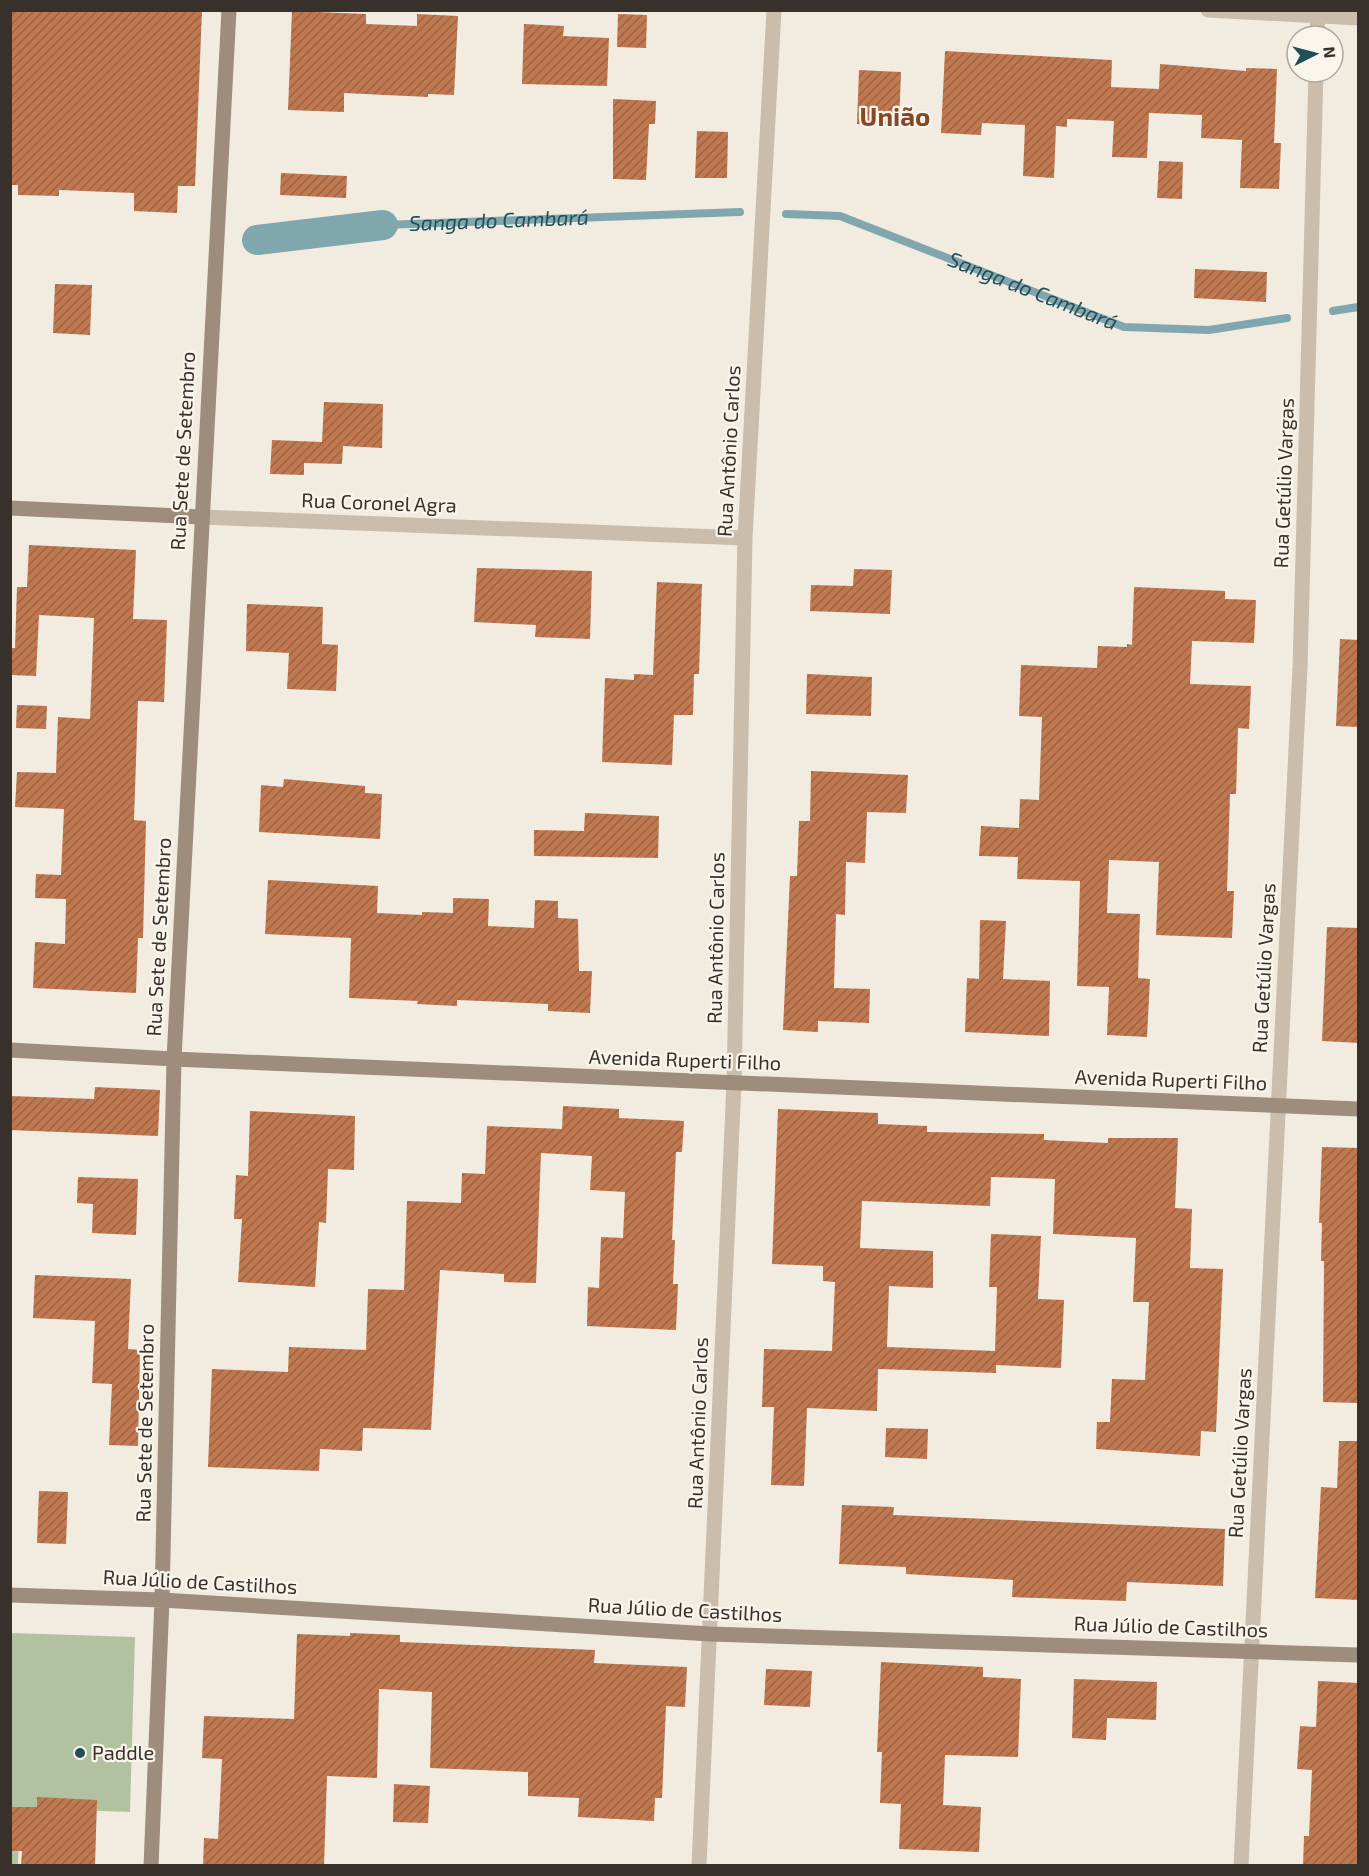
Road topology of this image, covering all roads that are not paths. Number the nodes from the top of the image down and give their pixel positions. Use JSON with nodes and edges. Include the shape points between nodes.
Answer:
{"nodes":[{"id":1,"x":229,"y":10,"type":"edge"},
{"id":2,"x":774,"y":10,"type":"edge"},
{"id":3,"x":1208,"y":10,"type":"edge"},
{"id":4,"x":1318,"y":13,"type":"edge"},
{"id":5,"x":1359,"y":18,"type":"edge"},
{"id":6,"x":1316,"y":84,"type":"edge"},
{"id":7,"x":10,"y":508,"type":"edge"},
{"id":8,"x":201,"y":517,"type":"junction"},
{"id":9,"x":745,"y":538,"type":"junction"},
{"id":10,"x":10,"y":1050,"type":"edge"},
{"id":11,"x":174,"y":1059,"type":"junction"},
{"id":12,"x":734,"y":1083,"type":"junction"},
{"id":13,"x":1278,"y":1105,"type":"junction"},
{"id":14,"x":1359,"y":1109,"type":"edge"},
{"id":15,"x":10,"y":1595,"type":"edge"},
{"id":16,"x":162,"y":1600,"type":"junction"},
{"id":17,"x":710,"y":1634,"type":"junction"},
{"id":18,"x":1252,"y":1650,"type":"junction"},
{"id":19,"x":1359,"y":1655,"type":"edge"},
{"id":20,"x":151,"y":1866,"type":"edge"},
{"id":21,"x":699,"y":1866,"type":"edge"},
{"id":22,"x":1241,"y":1866,"type":"edge"}],
"edges":[{"from":1,"to":8,"type":"street","name":"Rua Sete de Setembro"},
{"from":2,"to":9,"type":"street","name":"Rua Antônio Carlos"},
{"from":3,"to":4,"type":"street"},
{"from":4,"to":5,"type":"street"},
{"from":6,"to":13,"type":"street","name":"Rua Getúlio Vargas","via":[[1300,656]]},
{"from":7,"to":8,"type":"street","name":"Rua Coronel Agra"},
{"from":8,"to":9,"type":"street","name":"Rua Coronel Agra"},
{"from":8,"to":11,"type":"street","name":"Rua Sete de Setembro"},
{"from":9,"to":12,"type":"street","name":"Rua Antônio Carlos"},
{"from":10,"to":11,"type":"street","name":"Avenida Ruperti Filho"},
{"from":11,"to":12,"type":"street","name":"Avenida Ruperti Filho"},
{"from":11,"to":16,"type":"street","name":"Rua Sete de Setembro"},
{"from":12,"to":13,"type":"street","name":"Avenida Ruperti Filho"},
{"from":12,"to":17,"type":"street","name":"Rua Antônio Carlos"},
{"from":13,"to":14,"type":"street","name":"Avenida Ruperti Filho"},
{"from":13,"to":18,"type":"street","name":"Rua Getúlio Vargas"},
{"from":15,"to":16,"type":"street","name":"Rua Júlio de Castilhos"},
{"from":16,"to":17,"type":"street","name":"Rua Júlio de Castilhos"},
{"from":16,"to":20,"type":"street","name":"Rua Sete de Setembro"},
{"from":17,"to":18,"type":"street","name":"Rua Júlio de Castilhos"},
{"from":17,"to":21,"type":"street","name":"Rua Antônio Carlos"},
{"from":18,"to":19,"type":"street","name":"Rua Júlio de Castilhos"},
{"from":18,"to":22,"type":"street","name":"Rua Getúlio Vargas"}]}
